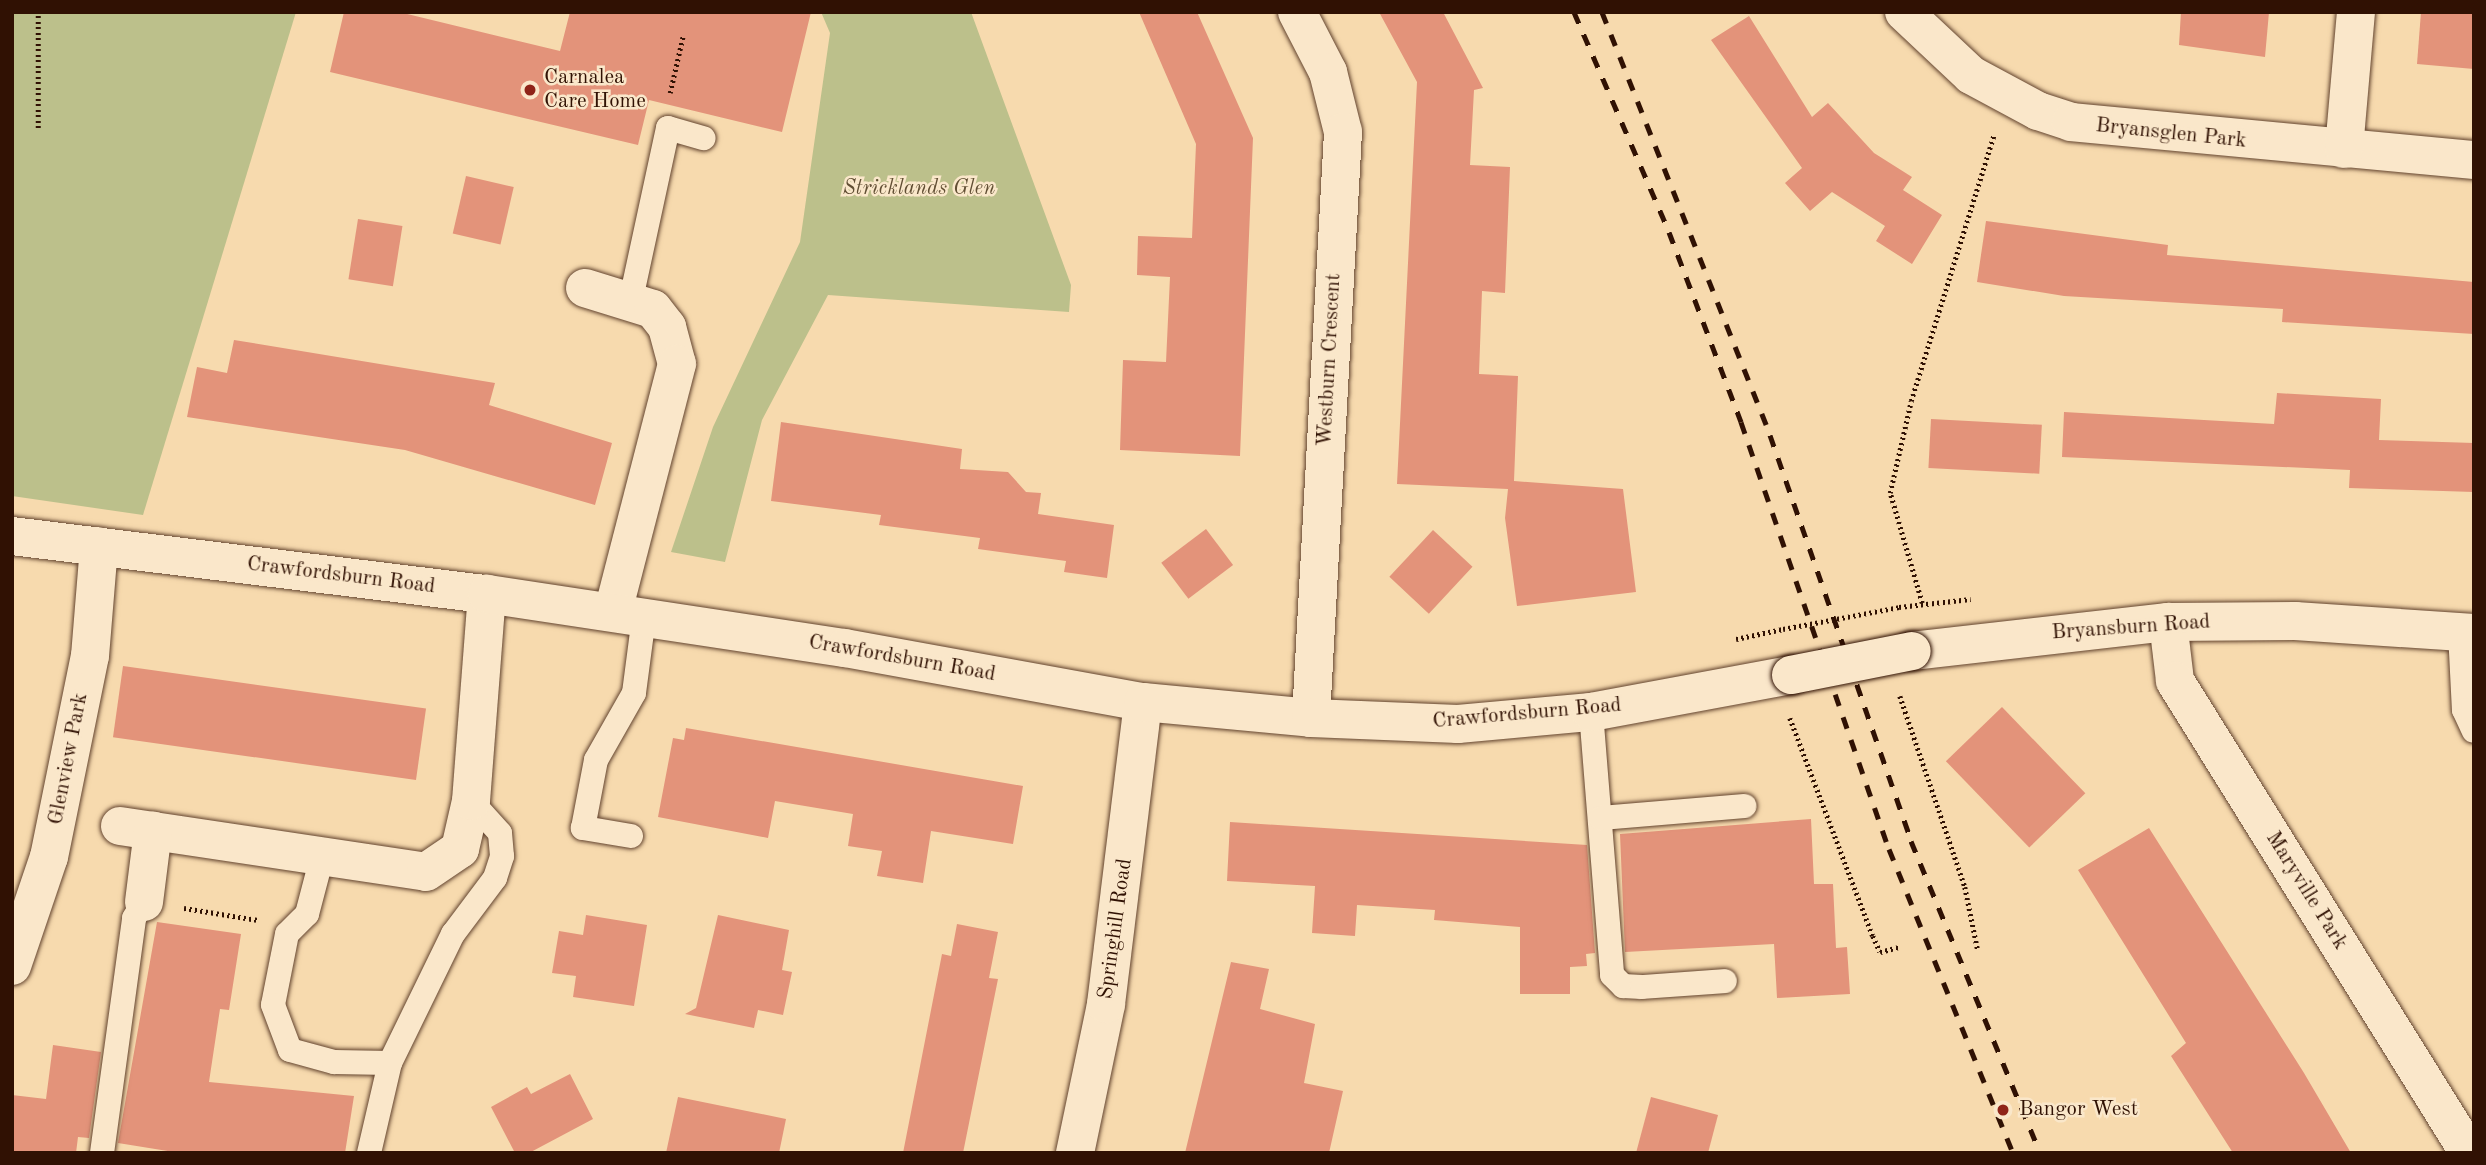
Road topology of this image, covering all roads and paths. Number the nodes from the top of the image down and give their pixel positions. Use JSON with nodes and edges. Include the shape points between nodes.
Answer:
{"nodes":[{"id":1,"x":38,"y":12,"type":"edge"},
{"id":2,"x":1297,"y":12,"type":"edge"},
{"id":3,"x":1904,"y":12,"type":"edge"},
{"id":4,"x":2356,"y":12,"type":"edge"},
{"id":5,"x":683,"y":36,"type":"dead end"},
{"id":6,"x":2005,"y":96,"type":"junction"},
{"id":7,"x":38,"y":128,"type":"dead end"},
{"id":8,"x":668,"y":128,"type":"junction"},
{"id":9,"x":704,"y":138,"type":"dead end"},
{"id":10,"x":2344,"y":149,"type":"junction"},
{"id":11,"x":2474,"y":160,"type":"edge"},
{"id":12,"x":585,"y":288,"type":"dead end"},
{"id":13,"x":631,"y":299,"type":"junction"},
{"id":14,"x":12,"y":536,"type":"edge"},
{"id":15,"x":99,"y":546,"type":"junction"},
{"id":16,"x":487,"y":594,"type":"junction"},
{"id":17,"x":1922,"y":603,"type":"dead end"},
{"id":18,"x":1899,"y":607,"type":"dead end"},
{"id":19,"x":628,"y":615,"type":"junction"},
{"id":20,"x":2168,"y":622,"type":"junction"},
{"id":21,"x":1783,"y":629,"type":"dead end"},
{"id":22,"x":2467,"y":633,"type":"edge"},
{"id":23,"x":1791,"y":676,"type":"joint"},
{"id":24,"x":1900,"y":696,"type":"dead end"},
{"id":25,"x":1143,"y":702,"type":"junction"},
{"id":26,"x":1591,"y":712,"type":"junction"},
{"id":27,"x":1311,"y":718,"type":"junction"},
{"id":28,"x":1790,"y":718,"type":"dead end"},
{"id":29,"x":2474,"y":731,"type":"edge"},
{"id":30,"x":471,"y":801,"type":"junction"},
{"id":31,"x":1744,"y":806,"type":"dead end"},
{"id":32,"x":1601,"y":818,"type":"junction"},
{"id":33,"x":631,"y":836,"type":"dead end"},
{"id":34,"x":322,"y":857,"type":"junction"},
{"id":35,"x":144,"y":902,"type":"junction"},
{"id":36,"x":287,"y":934,"type":"junction"},
{"id":37,"x":1899,"y":947,"type":"dead end"},
{"id":38,"x":1979,"y":951,"type":"dead end"},
{"id":39,"x":12,"y":966,"type":"edge"},
{"id":40,"x":1726,"y":981,"type":"dead end"},
{"id":41,"x":390,"y":1063,"type":"junction"},
{"id":42,"x":102,"y":1153,"type":"edge"},
{"id":43,"x":369,"y":1153,"type":"edge"},
{"id":44,"x":1074,"y":1153,"type":"edge"},
{"id":45,"x":2469,"y":1153,"type":"edge"}],
"edges":[{"from":1,"to":7,"type":"path"},
{"from":2,"to":27,"type":"street","name":"Westburn Crescent","via":[[1328,72],[1343,132]]},
{"from":3,"to":6,"type":"street","name":"Bryansglen Park","via":[[1939,50]]},
{"from":4,"to":10,"type":"street"},
{"from":5,"to":8,"type":"path","via":[[667,106]]},
{"from":6,"to":10,"type":"street","name":"Bryansglen Park","via":[[2038,111],[2106,130]]},
{"from":6,"to":17,"type":"path","via":[[1911,401],[1890,494]]},
{"from":8,"to":9,"type":"lane"},
{"from":8,"to":13,"type":"lane"},
{"from":10,"to":11,"type":"street","name":"Bryansglen Park"},
{"from":12,"to":13,"type":"street"},
{"from":13,"to":19,"type":"street","via":[[653,309],[667,327],[677,364]]},
{"from":14,"to":15,"type":"street","name":"Crawfordsburn Road"},
{"from":15,"to":16,"type":"street","name":"Crawfordsburn Road"},
{"from":15,"to":39,"type":"street","name":"Glenview Park","via":[[90,656],[49,857]]},
{"from":16,"to":19,"type":"street","name":"Crawfordsburn Road"},
{"from":16,"to":30,"type":"street"},
{"from":18,"to":21,"type":"path","bridge":true},
{"from":19,"to":25,"type":"street","name":"Crawfordsburn Road"},
{"from":19,"to":33,"type":"lane","via":[[634,693],[596,760],[583,828]]},
{"from":20,"to":22,"type":"street","name":"Bryansburn Road","via":[[2295,621]]},
{"from":20,"to":23,"type":"street","name":"Bryansburn Road","bridge":true,"via":[[1912,651]]},
{"from":20,"to":45,"type":"street","name":"Maryville Park","via":[[2175,681]]},
{"from":22,"to":29,"type":"lane","via":[[2463,709]]},
{"from":23,"to":26,"type":"street","name":"Crawfordsburn Road"},
{"from":24,"to":38,"type":"path","via":[[1965,887]]},
{"from":25,"to":27,"type":"street","name":"Crawfordsburn Road"},
{"from":25,"to":44,"type":"street","name":"Springhill Road","via":[[1108,991]]},
{"from":26,"to":27,"type":"street","name":"Crawfordsburn Road","via":[[1458,724]]},
{"from":26,"to":32,"type":"lane"},
{"from":28,"to":37,"type":"path","via":[[1872,936],[1880,952]]},
{"from":30,"to":34,"type":"street","via":[[460,849],[426,872]]},
{"from":30,"to":41,"type":"lane","via":[[500,834],[502,856],[495,878],[453,934]]},
{"from":31,"to":32,"type":"lane"},
{"from":32,"to":40,"type":"lane","via":[[1612,975],[1623,986]]},
{"from":34,"to":35,"type":"street","via":[[136,829]]},
{"from":34,"to":36,"type":"lane","via":[[307,914]]},
{"from":35,"to":36,"type":"path","via":[[258,920]]},
{"from":35,"to":42,"type":"lane","via":[[134,918]]},
{"from":36,"to":41,"type":"lane","via":[[273,1005],[290,1049],[334,1062]]},
{"from":41,"to":43,"type":"lane"}]}
